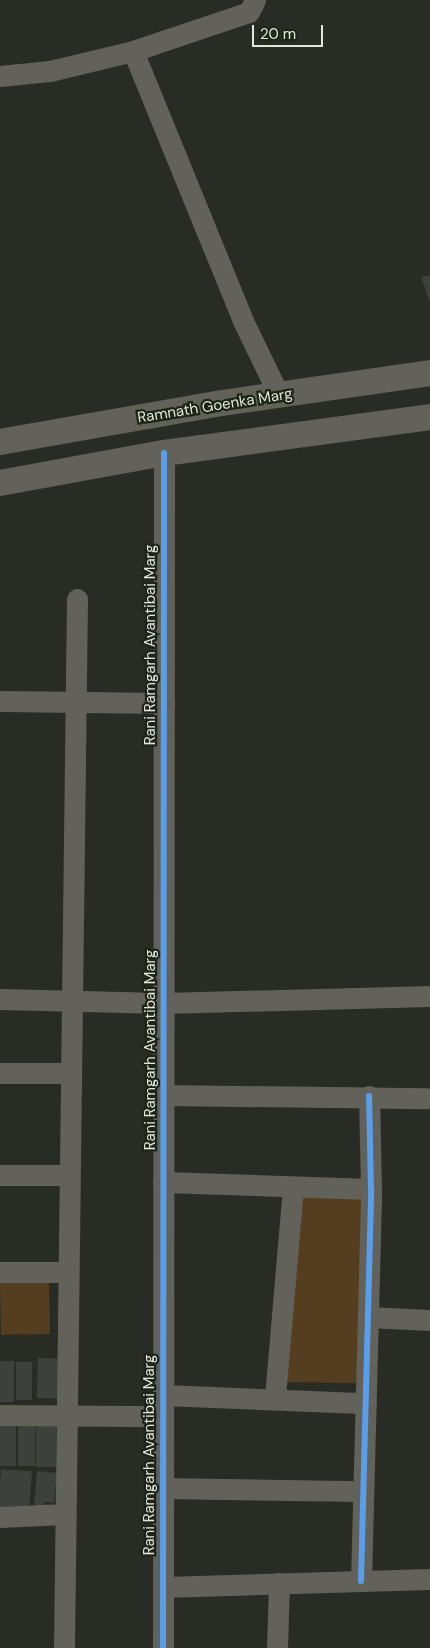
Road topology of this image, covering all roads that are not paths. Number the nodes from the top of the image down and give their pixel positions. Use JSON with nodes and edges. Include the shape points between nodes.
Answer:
{"nodes":[{"id":1,"x":255,"y":0,"type":"edge"},
{"id":2,"x":133,"y":51,"type":"junction"},
{"id":3,"x":0,"y":76,"type":"edge"},
{"id":4,"x":430,"y":373,"type":"edge"},
{"id":5,"x":279,"y":395,"type":"junction"},
{"id":6,"x":430,"y":418,"type":"edge"},
{"id":7,"x":0,"y":442,"type":"edge"},
{"id":8,"x":164,"y":453,"type":"junction"},
{"id":9,"x":0,"y":483,"type":"edge"},
{"id":10,"x":77,"y":599,"type":"dead end"},
{"id":11,"x":0,"y":701,"type":"edge"},
{"id":12,"x":75,"y":703,"type":"junction"},
{"id":13,"x":164,"y":703,"type":"junction"},
{"id":14,"x":430,"y":996,"type":"edge"},
{"id":15,"x":0,"y":999,"type":"edge"},
{"id":16,"x":72,"y":1001,"type":"junction"},
{"id":17,"x":163,"y":1003,"type":"junction"},
{"id":18,"x":0,"y":1073,"type":"edge"},
{"id":19,"x":70,"y":1073,"type":"junction"},
{"id":20,"x":163,"y":1095,"type":"junction"},
{"id":21,"x":369,"y":1096,"type":"junction"},
{"id":22,"x":426,"y":1098,"type":"dead end"},
{"id":23,"x":69,"y":1174,"type":"junction"},
{"id":24,"x":0,"y":1175,"type":"edge"},
{"id":25,"x":163,"y":1182,"type":"junction"},
{"id":26,"x":293,"y":1187,"type":"junction"},
{"id":27,"x":371,"y":1189,"type":"junction"},
{"id":28,"x":0,"y":1272,"type":"edge"},
{"id":29,"x":68,"y":1272,"type":"junction"},
{"id":30,"x":368,"y":1317,"type":"junction"},
{"id":31,"x":430,"y":1320,"type":"edge"},
{"id":32,"x":275,"y":1397,"type":"junction"},
{"id":33,"x":366,"y":1403,"type":"junction"},
{"id":34,"x":163,"y":1406,"type":"junction"},
{"id":35,"x":0,"y":1415,"type":"edge"},
{"id":36,"x":67,"y":1416,"type":"junction"},
{"id":37,"x":163,"y":1488,"type":"junction"},
{"id":38,"x":362,"y":1491,"type":"junction"},
{"id":39,"x":65,"y":1514,"type":"junction"},
{"id":40,"x":0,"y":1517,"type":"edge"},
{"id":41,"x":430,"y":1579,"type":"edge"},
{"id":42,"x":361,"y":1581,"type":"junction"},
{"id":43,"x":279,"y":1583,"type":"junction"},
{"id":44,"x":163,"y":1587,"type":"junction"},
{"id":45,"x":64,"y":1648,"type":"edge"},
{"id":46,"x":162,"y":1648,"type":"edge"},
{"id":47,"x":278,"y":1648,"type":"edge"}],
"edges":[{"from":1,"to":2,"type":"street","via":[[249,12]]},
{"from":2,"to":3,"type":"street","via":[[50,71]]},
{"from":2,"to":5,"type":"street","via":[[243,321]]},
{"from":4,"to":5,"type":"street","name":"Ramnath Goenka Marg"},
{"from":5,"to":7,"type":"street","name":"Ramnath Goenka Marg"},
{"from":6,"to":8,"type":"street"},
{"from":8,"to":9,"type":"street"},
{"from":8,"to":13,"type":"street","name":"Rani Ramgarh Avantibai Marg"},
{"from":10,"to":12,"type":"street"},
{"from":11,"to":12,"type":"street"},
{"from":12,"to":13,"type":"street"},
{"from":12,"to":16,"type":"street"},
{"from":13,"to":17,"type":"street","name":"Rani Ramgarh Avantibai Marg"},
{"from":14,"to":17,"type":"street"},
{"from":15,"to":16,"type":"street"},
{"from":16,"to":17,"type":"street"},
{"from":16,"to":19,"type":"street"},
{"from":17,"to":20,"type":"street","name":"Rani Ramgarh Avantibai Marg"},
{"from":18,"to":19,"type":"street"},
{"from":19,"to":23,"type":"street"},
{"from":20,"to":21,"type":"street"},
{"from":20,"to":25,"type":"street","name":"Rani Ramgarh Avantibai Marg"},
{"from":21,"to":22,"type":"street"},
{"from":21,"to":27,"type":"street"},
{"from":23,"to":24,"type":"street"},
{"from":23,"to":29,"type":"street"},
{"from":25,"to":26,"type":"street"},
{"from":25,"to":34,"type":"street","name":"Rani Ramgarh Avantibai Marg"},
{"from":26,"to":27,"type":"street"},
{"from":26,"to":32,"type":"street"},
{"from":27,"to":30,"type":"street"},
{"from":28,"to":29,"type":"street"},
{"from":29,"to":36,"type":"street"},
{"from":30,"to":31,"type":"street"},
{"from":30,"to":33,"type":"street"},
{"from":32,"to":33,"type":"street"},
{"from":32,"to":34,"type":"street"},
{"from":33,"to":38,"type":"street"},
{"from":34,"to":36,"type":"street"},
{"from":34,"to":37,"type":"street","name":"Rani Ramgarh Avantibai Marg"},
{"from":35,"to":36,"type":"street"},
{"from":36,"to":39,"type":"street"},
{"from":37,"to":38,"type":"street"},
{"from":37,"to":44,"type":"street","name":"Rani Ramgarh Avantibai Marg"},
{"from":38,"to":42,"type":"street"},
{"from":39,"to":40,"type":"street"},
{"from":39,"to":45,"type":"street"},
{"from":41,"to":42,"type":"street"},
{"from":42,"to":43,"type":"street"},
{"from":43,"to":44,"type":"street"},
{"from":43,"to":47,"type":"street"},
{"from":44,"to":46,"type":"street","name":"Rani Ramgarh Avantibai Marg"}]}
